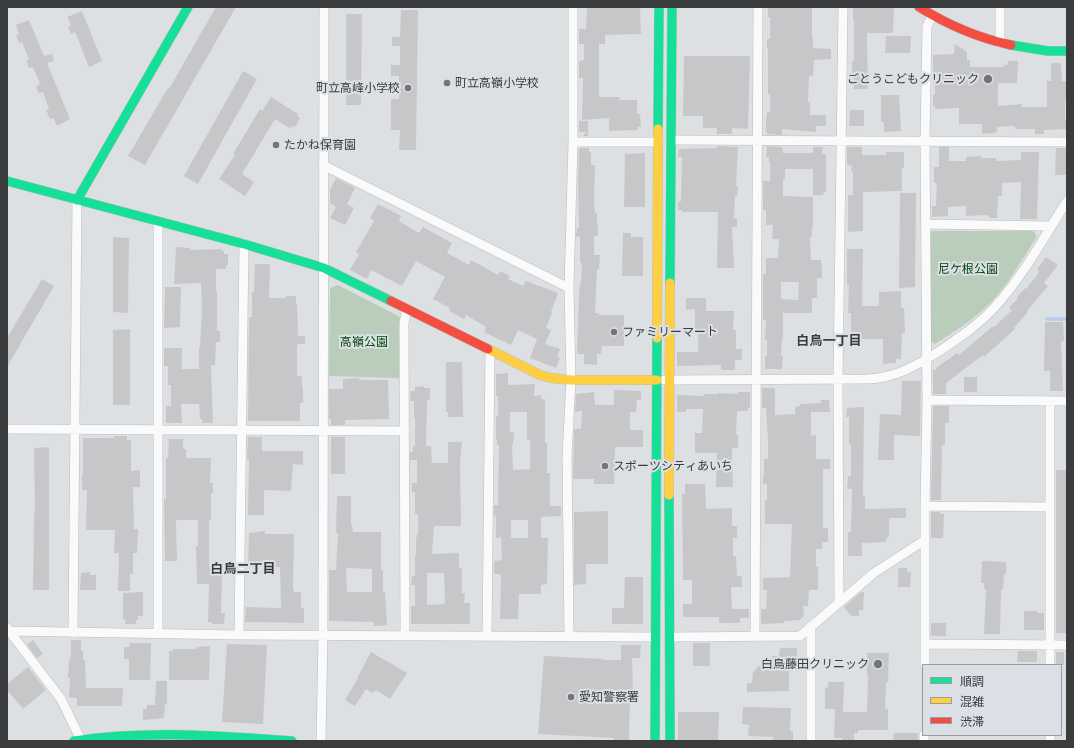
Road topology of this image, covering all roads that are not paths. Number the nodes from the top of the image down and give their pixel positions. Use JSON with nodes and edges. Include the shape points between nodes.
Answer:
{"nodes":[{"id":1,"x":188,"y":7,"type":"edge"},
{"id":2,"x":324,"y":7,"type":"edge"},
{"id":3,"x":573,"y":7,"type":"edge"},
{"id":4,"x":659,"y":7,"type":"edge"},
{"id":5,"x":672,"y":7,"type":"edge"},
{"id":6,"x":758,"y":7,"type":"edge"},
{"id":7,"x":842,"y":7,"type":"edge"},
{"id":8,"x":919,"y":7,"type":"edge"},
{"id":9,"x":1000,"y":7,"type":"edge"},
{"id":10,"x":932,"y":16,"type":"junction"},
{"id":11,"x":1000,"y":42,"type":"junction"},
{"id":12,"x":1067,"y":52,"type":"edge"},
{"id":13,"x":671,"y":140,"type":"junction"},
{"id":14,"x":757,"y":140,"type":"junction"},
{"id":15,"x":841,"y":141,"type":"junction"},
{"id":16,"x":925,"y":141,"type":"junction"},
{"id":17,"x":573,"y":142,"type":"junction"},
{"id":18,"x":658,"y":142,"type":"junction"},
{"id":19,"x":1067,"y":142,"type":"edge"},
{"id":20,"x":323,"y":165,"type":"junction"},
{"id":21,"x":7,"y":181,"type":"edge"},
{"id":22,"x":78,"y":200,"type":"junction"},
{"id":23,"x":1067,"y":201,"type":"edge"},
{"id":24,"x":158,"y":222,"type":"junction"},
{"id":25,"x":925,"y":224,"type":"junction"},
{"id":26,"x":1051,"y":226,"type":"junction"},
{"id":27,"x":244,"y":244,"type":"junction"},
{"id":28,"x":324,"y":268,"type":"junction"},
{"id":29,"x":570,"y":288,"type":"junction"},
{"id":30,"x":407,"y":309,"type":"junction"},
{"id":31,"x":490,"y":351,"type":"junction"},
{"id":32,"x":926,"y":360,"type":"junction"},
{"id":33,"x":838,"y":379,"type":"junction"},
{"id":34,"x":570,"y":380,"type":"junction"},
{"id":35,"x":657,"y":380,"type":"junction"},
{"id":36,"x":669,"y":380,"type":"junction"},
{"id":37,"x":755,"y":380,"type":"junction"},
{"id":38,"x":927,"y":400,"type":"junction"},
{"id":39,"x":1050,"y":401,"type":"junction"},
{"id":40,"x":1067,"y":401,"type":"edge"},
{"id":41,"x":7,"y":429,"type":"edge"},
{"id":42,"x":157,"y":429,"type":"junction"},
{"id":43,"x":75,"y":430,"type":"junction"},
{"id":44,"x":242,"y":430,"type":"junction"},
{"id":45,"x":323,"y":430,"type":"junction"},
{"id":46,"x":404,"y":431,"type":"junction"},
{"id":47,"x":925,"y":506,"type":"junction"},
{"id":48,"x":1050,"y":507,"type":"junction"},
{"id":49,"x":925,"y":540,"type":"junction"},
{"id":50,"x":839,"y":602,"type":"junction"},
{"id":51,"x":811,"y":626,"type":"junction"},
{"id":52,"x":8,"y":630,"type":"edge"},
{"id":53,"x":73,"y":633,"type":"junction"},
{"id":54,"x":158,"y":634,"type":"junction"},
{"id":55,"x":239,"y":635,"type":"junction"},
{"id":56,"x":323,"y":635,"type":"junction"},
{"id":57,"x":404,"y":635,"type":"junction"},
{"id":58,"x":487,"y":636,"type":"junction"},
{"id":59,"x":569,"y":637,"type":"junction"},
{"id":60,"x":656,"y":637,"type":"junction"},
{"id":61,"x":669,"y":637,"type":"junction"},
{"id":62,"x":755,"y":637,"type":"junction"},
{"id":63,"x":925,"y":644,"type":"junction"},
{"id":64,"x":1050,"y":645,"type":"junction"},
{"id":65,"x":1067,"y":645,"type":"edge"},
{"id":66,"x":925,"y":664,"type":"edge"},
{"id":67,"x":1050,"y":664,"type":"edge"},
{"id":68,"x":77,"y":740,"type":"edge"},
{"id":69,"x":292,"y":741,"type":"edge"},
{"id":70,"x":321,"y":741,"type":"edge"},
{"id":71,"x":655,"y":741,"type":"edge"},
{"id":72,"x":670,"y":741,"type":"edge"},
{"id":73,"x":811,"y":741,"type":"edge"}],
"edges":[{"from":1,"to":22,"type":"street"},
{"from":2,"to":20,"type":"street"},
{"from":3,"to":17,"type":"street"},
{"from":4,"to":18,"type":"street"},
{"from":5,"to":13,"type":"street"},
{"from":6,"to":14,"type":"street"},
{"from":7,"to":15,"type":"street"},
{"from":8,"to":10,"type":"street"},
{"from":9,"to":11,"type":"street"},
{"from":10,"to":11,"type":"street"},
{"from":10,"to":16,"type":"street","via":[[927,26]]},
{"from":11,"to":12,"type":"street","via":[[1034,50]]},
{"from":13,"to":14,"type":"street"},
{"from":13,"to":36,"type":"street"},
{"from":14,"to":15,"type":"street"},
{"from":14,"to":37,"type":"street"},
{"from":15,"to":16,"type":"street"},
{"from":15,"to":33,"type":"street"},
{"from":16,"to":19,"type":"street"},
{"from":16,"to":25,"type":"street"},
{"from":17,"to":18,"type":"street"},
{"from":17,"to":29,"type":"street"},
{"from":18,"to":35,"type":"street"},
{"from":20,"to":28,"type":"street"},
{"from":20,"to":29,"type":"street"},
{"from":21,"to":22,"type":"street"},
{"from":22,"to":24,"type":"street"},
{"from":22,"to":43,"type":"street"},
{"from":23,"to":26,"type":"street"},
{"from":24,"to":27,"type":"street"},
{"from":24,"to":42,"type":"street"},
{"from":25,"to":26,"type":"street"},
{"from":25,"to":32,"type":"street"},
{"from":26,"to":32,"type":"street","via":[[1017,280],[993,309],[965,334]]},
{"from":27,"to":28,"type":"street"},
{"from":27,"to":44,"type":"street"},
{"from":28,"to":30,"type":"street"},
{"from":28,"to":45,"type":"street"},
{"from":29,"to":34,"type":"street"},
{"from":30,"to":31,"type":"street"},
{"from":30,"to":46,"type":"street","via":[[404,323]]},
{"from":31,"to":34,"type":"street","via":[[540,375]]},
{"from":31,"to":58,"type":"street"},
{"from":32,"to":33,"type":"street","via":[[895,375],[881,378]]},
{"from":32,"to":38,"type":"street"},
{"from":33,"to":37,"type":"street"},
{"from":33,"to":50,"type":"street"},
{"from":34,"to":35,"type":"street"},
{"from":34,"to":59,"type":"street","via":[[567,456]]},
{"from":35,"to":36,"type":"street"},
{"from":35,"to":60,"type":"street"},
{"from":36,"to":37,"type":"street"},
{"from":36,"to":61,"type":"street"},
{"from":37,"to":62,"type":"street"},
{"from":38,"to":39,"type":"street"},
{"from":38,"to":47,"type":"street"},
{"from":39,"to":40,"type":"street"},
{"from":39,"to":48,"type":"street"},
{"from":41,"to":43,"type":"street"},
{"from":42,"to":43,"type":"street"},
{"from":42,"to":44,"type":"street"},
{"from":42,"to":54,"type":"street"},
{"from":43,"to":53,"type":"street"},
{"from":44,"to":45,"type":"street"},
{"from":44,"to":55,"type":"street"},
{"from":45,"to":46,"type":"street"},
{"from":45,"to":56,"type":"street"},
{"from":46,"to":57,"type":"street"},
{"from":47,"to":48,"type":"street"},
{"from":47,"to":49,"type":"street"},
{"from":48,"to":64,"type":"street"},
{"from":49,"to":50,"type":"street","via":[[874,573]]},
{"from":49,"to":63,"type":"street"},
{"from":50,"to":51,"type":"street"},
{"from":51,"to":62,"type":"street","via":[[800,636]]},
{"from":51,"to":73,"type":"street"},
{"from":52,"to":53,"type":"street"},
{"from":52,"to":68,"type":"street","via":[[61,699]]},
{"from":53,"to":54,"type":"street"},
{"from":54,"to":55,"type":"street"},
{"from":55,"to":56,"type":"street"},
{"from":56,"to":57,"type":"street"},
{"from":56,"to":70,"type":"street"},
{"from":57,"to":58,"type":"street"},
{"from":58,"to":59,"type":"street"},
{"from":59,"to":60,"type":"street"},
{"from":60,"to":71,"type":"street"},
{"from":61,"to":62,"type":"street"},
{"from":61,"to":72,"type":"street"},
{"from":63,"to":64,"type":"street"},
{"from":63,"to":66,"type":"street"},
{"from":64,"to":65,"type":"street"},
{"from":64,"to":67,"type":"street"},
{"from":68,"to":69,"type":"street","via":[[161,734]]}]}
